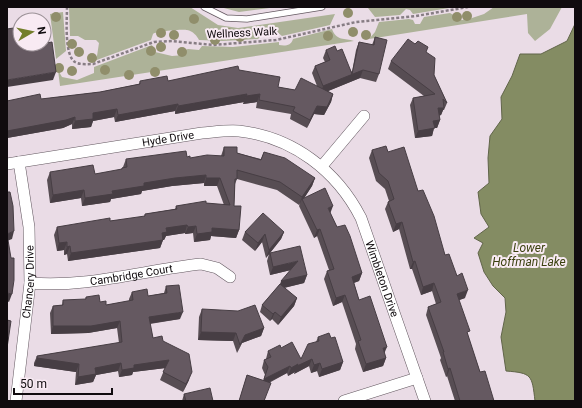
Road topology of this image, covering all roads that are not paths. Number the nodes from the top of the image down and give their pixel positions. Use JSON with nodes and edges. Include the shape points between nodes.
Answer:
{"nodes":[{"id":1,"x":322,"y":7,"type":"edge"},
{"id":2,"x":206,"y":8,"type":"edge"},
{"id":3,"x":364,"y":116,"type":"dead end"},
{"id":4,"x":20,"y":162,"type":"junction"},
{"id":5,"x":7,"y":164,"type":"edge"},
{"id":6,"x":322,"y":166,"type":"junction"},
{"id":7,"x":230,"y":276,"type":"dead end"},
{"id":8,"x":30,"y":282,"type":"junction"},
{"id":9,"x":417,"y":378,"type":"junction"},
{"id":10,"x":16,"y":401,"type":"edge"},
{"id":11,"x":344,"y":401,"type":"edge"},
{"id":12,"x":425,"y":401,"type":"edge"}],
"edges":[{"from":1,"to":2,"type":"lane","via":[[247,19],[226,18]]},
{"from":3,"to":6,"type":"street"},
{"from":4,"to":5,"type":"street","name":"Hyde Drive"},
{"from":4,"to":6,"type":"street","name":"Hyde Drive","via":[[228,131],[263,135],[274,139]]},
{"from":4,"to":8,"type":"street","name":"Chancery Drive","via":[[29,226]]},
{"from":6,"to":9,"type":"street","name":"Wimbleton Drive","via":[[353,202],[361,218]]},
{"from":7,"to":8,"type":"street","name":"Cambridge Court","via":[[217,268],[201,264],[78,282]]},
{"from":8,"to":10,"type":"street","name":"Chancery Drive"},
{"from":9,"to":11,"type":"street"},
{"from":9,"to":12,"type":"street","name":"Wimbleton Drive"}]}
